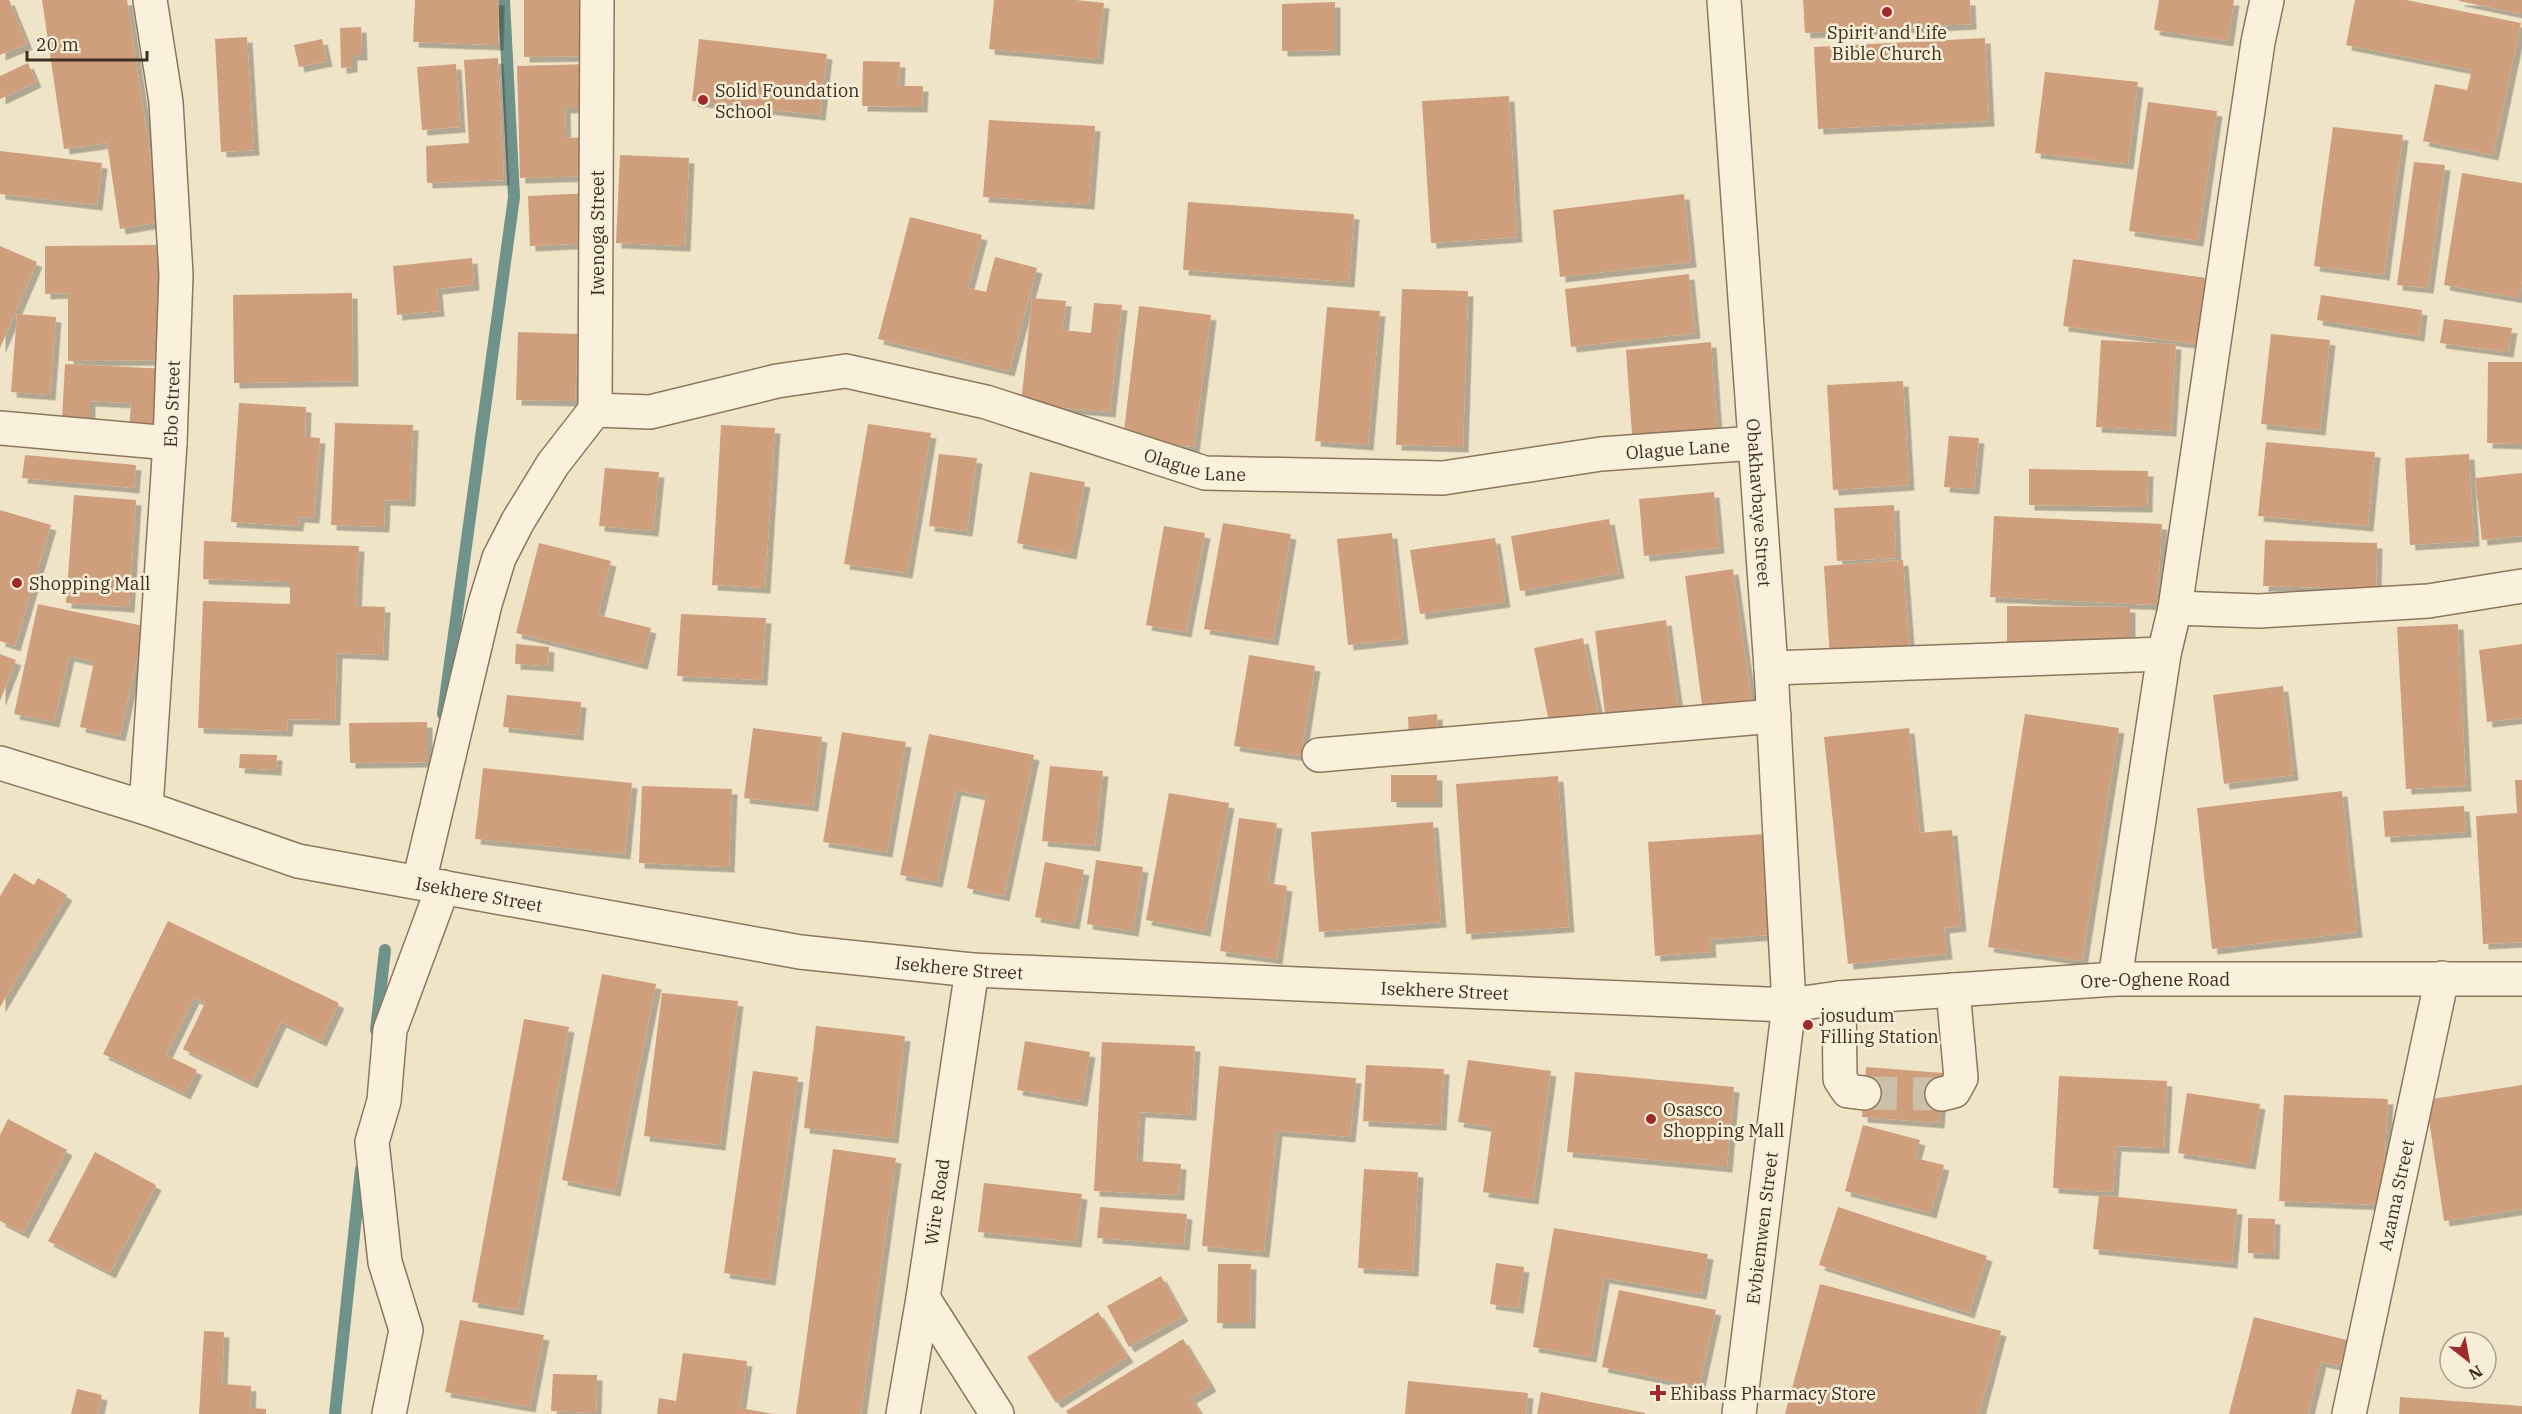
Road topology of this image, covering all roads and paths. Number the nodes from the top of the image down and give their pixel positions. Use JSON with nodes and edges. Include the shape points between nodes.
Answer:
{"nodes":[{"id":1,"x":597,"y":0,"type":"edge"},
{"id":2,"x":1724,"y":0,"type":"edge"},
{"id":3,"x":2267,"y":0,"type":"edge"},
{"id":4,"x":155,"y":1,"type":"edge"},
{"id":5,"x":595,"y":410,"type":"junction"},
{"id":6,"x":0,"y":428,"type":"edge"},
{"id":7,"x":170,"y":443,"type":"junction"},
{"id":8,"x":1755,"y":444,"type":"junction"},
{"id":9,"x":2522,"y":585,"type":"edge"},
{"id":10,"x":2175,"y":608,"type":"junction"},
{"id":11,"x":2164,"y":654,"type":"junction"},
{"id":12,"x":1771,"y":668,"type":"junction"},
{"id":13,"x":1774,"y":716,"type":"junction"},
{"id":14,"x":1319,"y":755,"type":"dead end"},
{"id":15,"x":0,"y":763,"type":"edge"},
{"id":16,"x":146,"y":808,"type":"junction"},
{"id":17,"x":431,"y":885,"type":"junction"},
{"id":18,"x":972,"y":970,"type":"junction"},
{"id":19,"x":2442,"y":978,"type":"junction"},
{"id":20,"x":2115,"y":979,"type":"junction"},
{"id":21,"x":2522,"y":979,"type":"edge"},
{"id":22,"x":1953,"y":990,"type":"junction"},
{"id":23,"x":1839,"y":998,"type":"junction"},
{"id":24,"x":1789,"y":1005,"type":"junction"},
{"id":25,"x":1864,"y":1093,"type":"tunnel mouth"},
{"id":26,"x":1942,"y":1094,"type":"dead end"},
{"id":27,"x":923,"y":1299,"type":"junction"},
{"id":28,"x":389,"y":1414,"type":"edge"},
{"id":29,"x":903,"y":1414,"type":"edge"},
{"id":30,"x":997,"y":1414,"type":"edge"},
{"id":31,"x":1739,"y":1414,"type":"edge"},
{"id":32,"x":2349,"y":1414,"type":"edge"}],
"edges":[{"from":1,"to":5,"type":"street","name":"Iwenoga Street"},
{"from":2,"to":8,"type":"street","name":"Obakhavbaye Street"},
{"from":3,"to":10,"type":"street"},
{"from":4,"to":7,"type":"street","name":"Ebo Street","via":[[166,102],[176,274]]},
{"from":5,"to":8,"type":"street","name":"Olague Lane","via":[[650,412],[777,381],[846,371],[986,402],[1205,473],[1443,478],[1601,454]]},
{"from":5,"to":17,"type":"street","via":[[553,464],[500,558],[485,604]]},
{"from":6,"to":7,"type":"street"},
{"from":7,"to":16,"type":"street","name":"Ebo Street"},
{"from":8,"to":12,"type":"street","name":"Obakhavbaye Street"},
{"from":9,"to":10,"type":"street","via":[[2428,601],[2259,611]]},
{"from":10,"to":11,"type":"street"},
{"from":11,"to":12,"type":"street"},
{"from":11,"to":20,"type":"street"},
{"from":12,"to":13,"type":"street","name":"Obakhavbaye Street"},
{"from":13,"to":14,"type":"street"},
{"from":13,"to":24,"type":"street","name":"Obakhavbaye Street"},
{"from":15,"to":16,"type":"street","name":"Isekhere Street"},
{"from":16,"to":17,"type":"street","name":"Isekhere Street","via":[[298,861]]},
{"from":17,"to":18,"type":"street","name":"Isekhere Street","via":[[800,952]]},
{"from":17,"to":28,"type":"street","via":[[390,1030],[384,1101],[372,1142],[385,1262],[405,1330]]},
{"from":18,"to":24,"type":"street","name":"Isekhere Street"},
{"from":18,"to":27,"type":"street","name":"Wire Road"},
{"from":19,"to":20,"type":"street","name":"Ore-Oghene Road"},
{"from":19,"to":21,"type":"street","name":"Ore-Oghene Road"},
{"from":19,"to":32,"type":"street","name":"Azama Street"},
{"from":20,"to":22,"type":"street","name":"Ore-Oghene Road"},
{"from":22,"to":23,"type":"street","name":"Ore-Oghene Road"},
{"from":22,"to":26,"type":"street","via":[[1961,1078],[1954,1091]]},
{"from":23,"to":24,"type":"street","name":"Ore-Oghene Road"},
{"from":23,"to":25,"type":"street","via":[[1840,1079],[1848,1091]]},
{"from":24,"to":31,"type":"street","name":"Evbiemwen Street"},
{"from":27,"to":29,"type":"street","name":"Wire Road"},
{"from":27,"to":30,"type":"street"}]}
